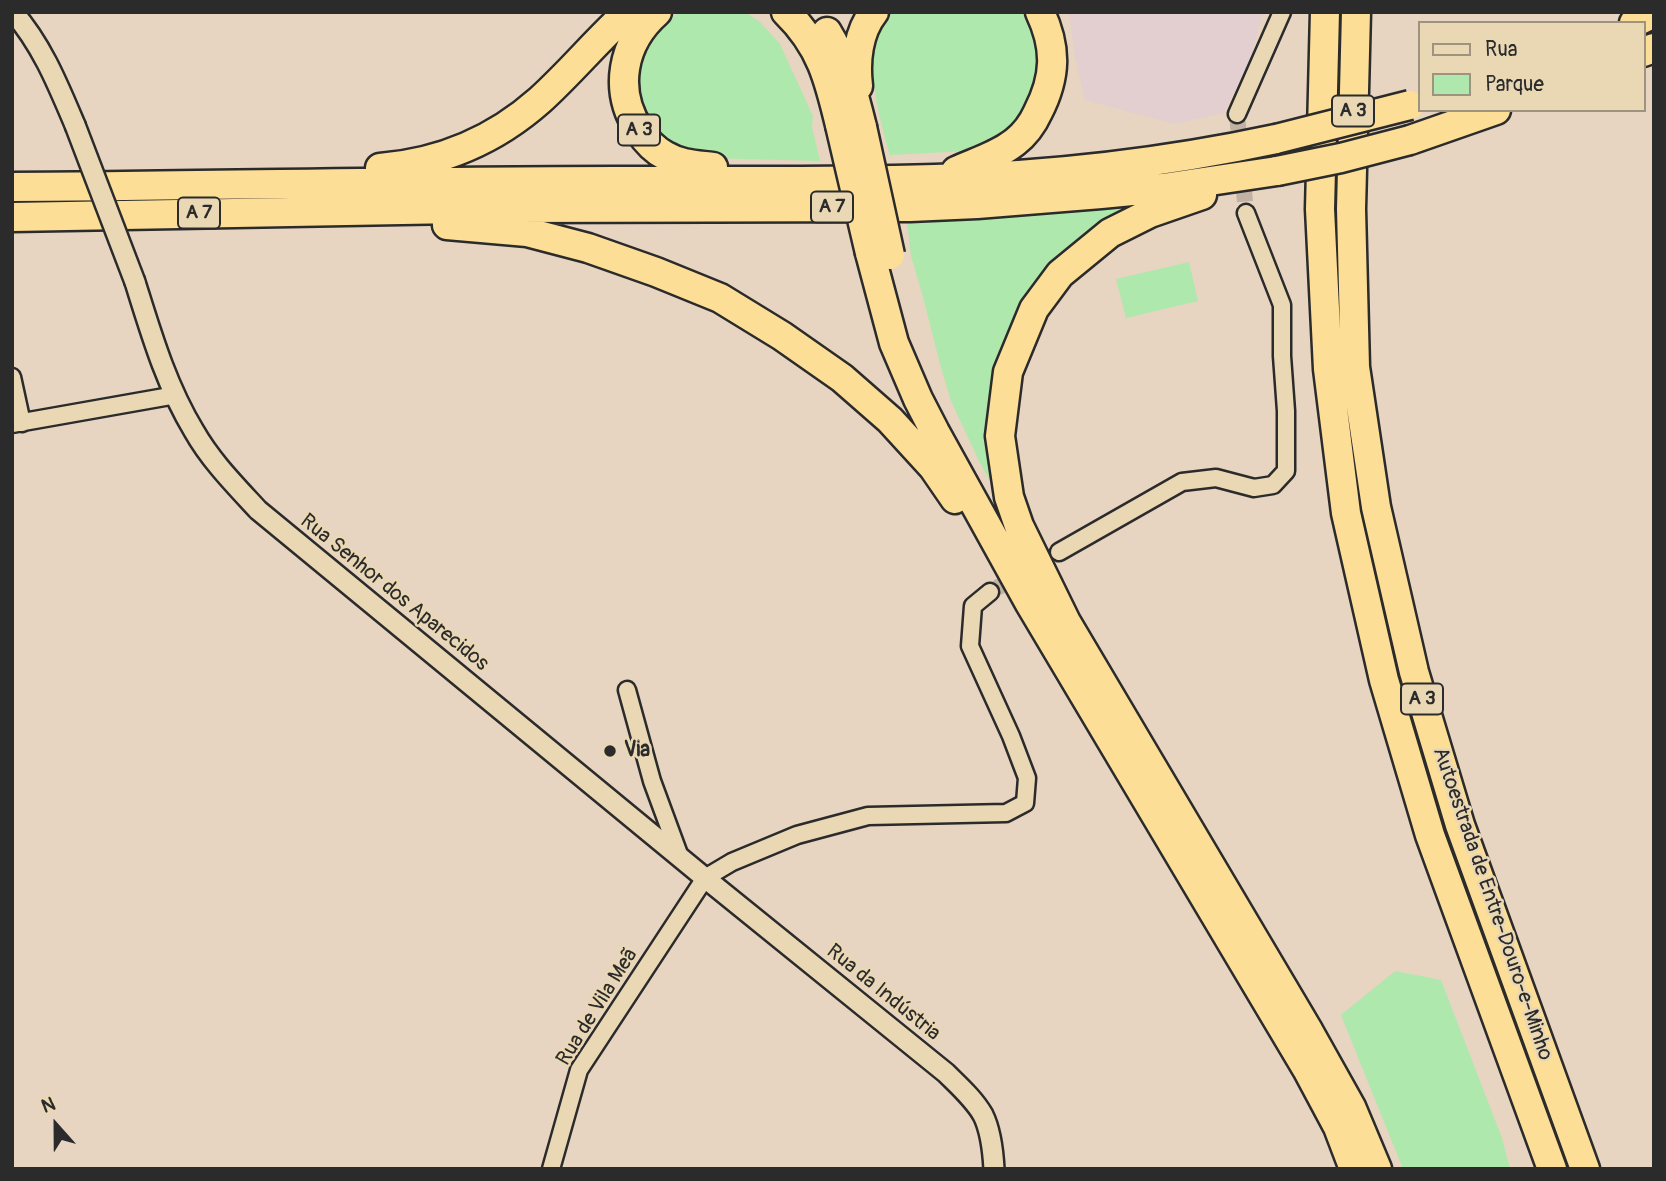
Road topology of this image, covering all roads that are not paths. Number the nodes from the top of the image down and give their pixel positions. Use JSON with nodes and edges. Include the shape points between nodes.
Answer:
{"nodes":[{"id":1,"x":13,"y":12,"type":"edge"},
{"id":2,"x":628,"y":12,"type":"edge"},
{"id":3,"x":657,"y":12,"type":"edge"},
{"id":4,"x":786,"y":12,"type":"edge"},
{"id":5,"x":813,"y":12,"type":"edge"},
{"id":6,"x":874,"y":12,"type":"edge"},
{"id":7,"x":1040,"y":12,"type":"edge"},
{"id":8,"x":1282,"y":12,"type":"edge"},
{"id":9,"x":1325,"y":12,"type":"edge"},
{"id":10,"x":1356,"y":12,"type":"edge"},
{"id":11,"x":1415,"y":104,"type":"edge"},
{"id":12,"x":1490,"y":112,"type":"edge"},
{"id":13,"x":1237,"y":114,"type":"tunnel mouth"},
{"id":14,"x":851,"y":126,"type":"junction"},
{"id":15,"x":1277,"y":171,"type":"junction"},
{"id":16,"x":937,"y":179,"type":"junction"},
{"id":17,"x":752,"y":181,"type":"junction"},
{"id":18,"x":306,"y":183,"type":"junction"},
{"id":19,"x":12,"y":187,"type":"edge"},
{"id":20,"x":386,"y":210,"type":"junction"},
{"id":21,"x":1245,"y":213,"type":"tunnel mouth"},
{"id":22,"x":12,"y":216,"type":"edge"},
{"id":23,"x":880,"y":254,"type":"junction"},
{"id":24,"x":12,"y":377,"type":"edge"},
{"id":25,"x":176,"y":394,"type":"junction"},
{"id":26,"x":17,"y":424,"type":"edge"},
{"id":27,"x":1059,"y":552,"type":"tunnel mouth"},
{"id":28,"x":990,"y":592,"type":"tunnel mouth"},
{"id":29,"x":1029,"y":602,"type":"junction"},
{"id":30,"x":1066,"y":622,"type":"junction"},
{"id":31,"x":627,"y":690,"type":"dead end"},
{"id":32,"x":680,"y":857,"type":"junction"},
{"id":33,"x":705,"y":877,"type":"junction"},
{"id":34,"x":551,"y":1169,"type":"edge"},
{"id":35,"x":994,"y":1169,"type":"edge"},
{"id":36,"x":1354,"y":1169,"type":"edge"},
{"id":37,"x":1377,"y":1169,"type":"edge"},
{"id":38,"x":1552,"y":1169,"type":"edge"},
{"id":39,"x":1585,"y":1169,"type":"edge"}],
"edges":[{"from":1,"to":25,"type":"street","name":"Rua Senhor dos Aparecidos","bridge":true,"via":[[33,38],[75,125]]},
{"from":2,"to":18,"type":"highway","number":"A 7","via":[[538,102],[482,140],[437,159],[340,172]]},
{"from":3,"to":17,"type":"highway","number":"A 3","via":[[632,43],[624,70],[625,98],[635,123],[665,156],[681,163],[743,170]]},
{"from":4,"to":14,"type":"highway","via":[[814,46]]},
{"from":5,"to":14,"type":"highway","via":[[839,53],[850,84]]},
{"from":6,"to":14,"type":"highway","via":[[859,45]]},
{"from":7,"to":16,"type":"highway","via":[[1052,45],[1053,72],[1034,120],[1016,142]]},
{"from":8,"to":13,"type":"street"},
{"from":9,"to":38,"type":"highway","name":"Autoestrada de Entre-Douro-e-Minho","number":"A 3","via":[[1320,209],[1328,369],[1346,513],[1384,680],[1430,835]]},
{"from":10,"to":39,"type":"highway","name":"Autoestrada de Entre-Douro-e-Minho","number":"A 3","via":[[1351,209],[1355,367],[1376,507],[1414,672],[1460,825]]},
{"from":11,"to":16,"type":"highway","number":"A 7","bridge":true,"via":[[1191,156],[1072,171]]},
{"from":12,"to":15,"type":"highway","number":"A 7","bridge":true,"via":[[1410,140]]},
{"from":14,"to":23,"type":"highway","bridge":true},
{"from":15,"to":20,"type":"highway","number":"A 7","via":[[1163,188],[950,206]]},
{"from":15,"to":30,"type":"highway","via":[[1258,181],[1150,213],[1110,233],[1060,274],[1034,309],[1008,372],[1000,436],[1018,526]]},
{"from":16,"to":17,"type":"highway","number":"A 7"},
{"from":17,"to":18,"type":"highway","number":"A 7"},
{"from":18,"to":19,"type":"highway","number":"A 7"},
{"from":20,"to":22,"type":"highway","number":"A 7"},
{"from":20,"to":29,"type":"highway","via":[[397,220],[527,233],[588,248],[720,299],[772,330],[842,378],[890,419],[933,467]]},
{"from":21,"to":27,"type":"street","via":[[1282,305],[1286,471],[1273,485],[1254,488],[1216,478],[1182,482]]},
{"from":23,"to":29,"type":"highway","via":[[881,300],[894,343],[918,398]]},
{"from":23,"to":30,"type":"highway","via":[[930,391],[1032,576]]},
{"from":24,"to":26,"type":"street"},
{"from":25,"to":26,"type":"street"},
{"from":25,"to":32,"type":"street","name":"Rua Senhor dos Aparecidos","via":[[194,431],[222,471],[258,510]]},
{"from":28,"to":33,"type":"street","via":[[974,606],[970,646],[1027,778],[1025,803],[1006,813],[868,816],[797,835]]},
{"from":29,"to":36,"type":"highway","via":[[1307,1069]]},
{"from":30,"to":37,"type":"highway","via":[[1310,1032],[1351,1107]]},
{"from":31,"to":32,"type":"street","via":[[652,781]]},
{"from":32,"to":33,"type":"street","name":"Rua Senhor dos Aparecidos"},
{"from":33,"to":34,"type":"street","name":"Rua de Vila Meã","via":[[579,1070]]},
{"from":33,"to":35,"type":"street","name":"Rua da Indústria","via":[[965,1092],[983,1115]]}]}
